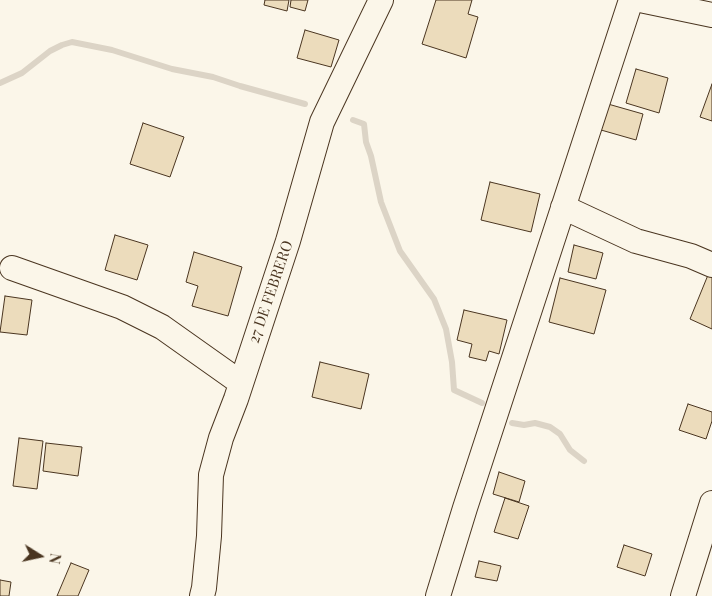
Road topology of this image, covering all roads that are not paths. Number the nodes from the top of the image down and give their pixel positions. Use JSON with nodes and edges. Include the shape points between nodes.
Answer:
{"nodes":[{"id":1,"x":381,"y":0,"type":"edge"},
{"id":2,"x":631,"y":0,"type":"edge"},
{"id":3,"x":640,"y":0,"type":"edge"},
{"id":4,"x":712,"y":16,"type":"edge"},
{"id":5,"x":564,"y":207,"type":"junction"},
{"id":6,"x":712,"y":265,"type":"edge"},
{"id":7,"x":12,"y":268,"type":"dead end"},
{"id":8,"x":241,"y":383,"type":"junction"},
{"id":9,"x":712,"y":503,"type":"edge"},
{"id":10,"x":202,"y":596,"type":"edge"},
{"id":11,"x":438,"y":596,"type":"edge"},
{"id":12,"x":683,"y":596,"type":"edge"}],
"edges":[{"from":1,"to":8,"type":"street","name":"27 DE FEBRERO","via":[[322,122],[288,241]]},
{"from":2,"to":5,"type":"street"},
{"from":3,"to":4,"type":"street"},
{"from":5,"to":6,"type":"street","via":[[636,241]]},
{"from":5,"to":11,"type":"street"},
{"from":7,"to":8,"type":"street","via":[[122,307],[162,327]]},
{"from":8,"to":10,"type":"street","name":"27 DE FEBRERO","via":[[211,475],[209,536]]},
{"from":9,"to":12,"type":"street"}]}
